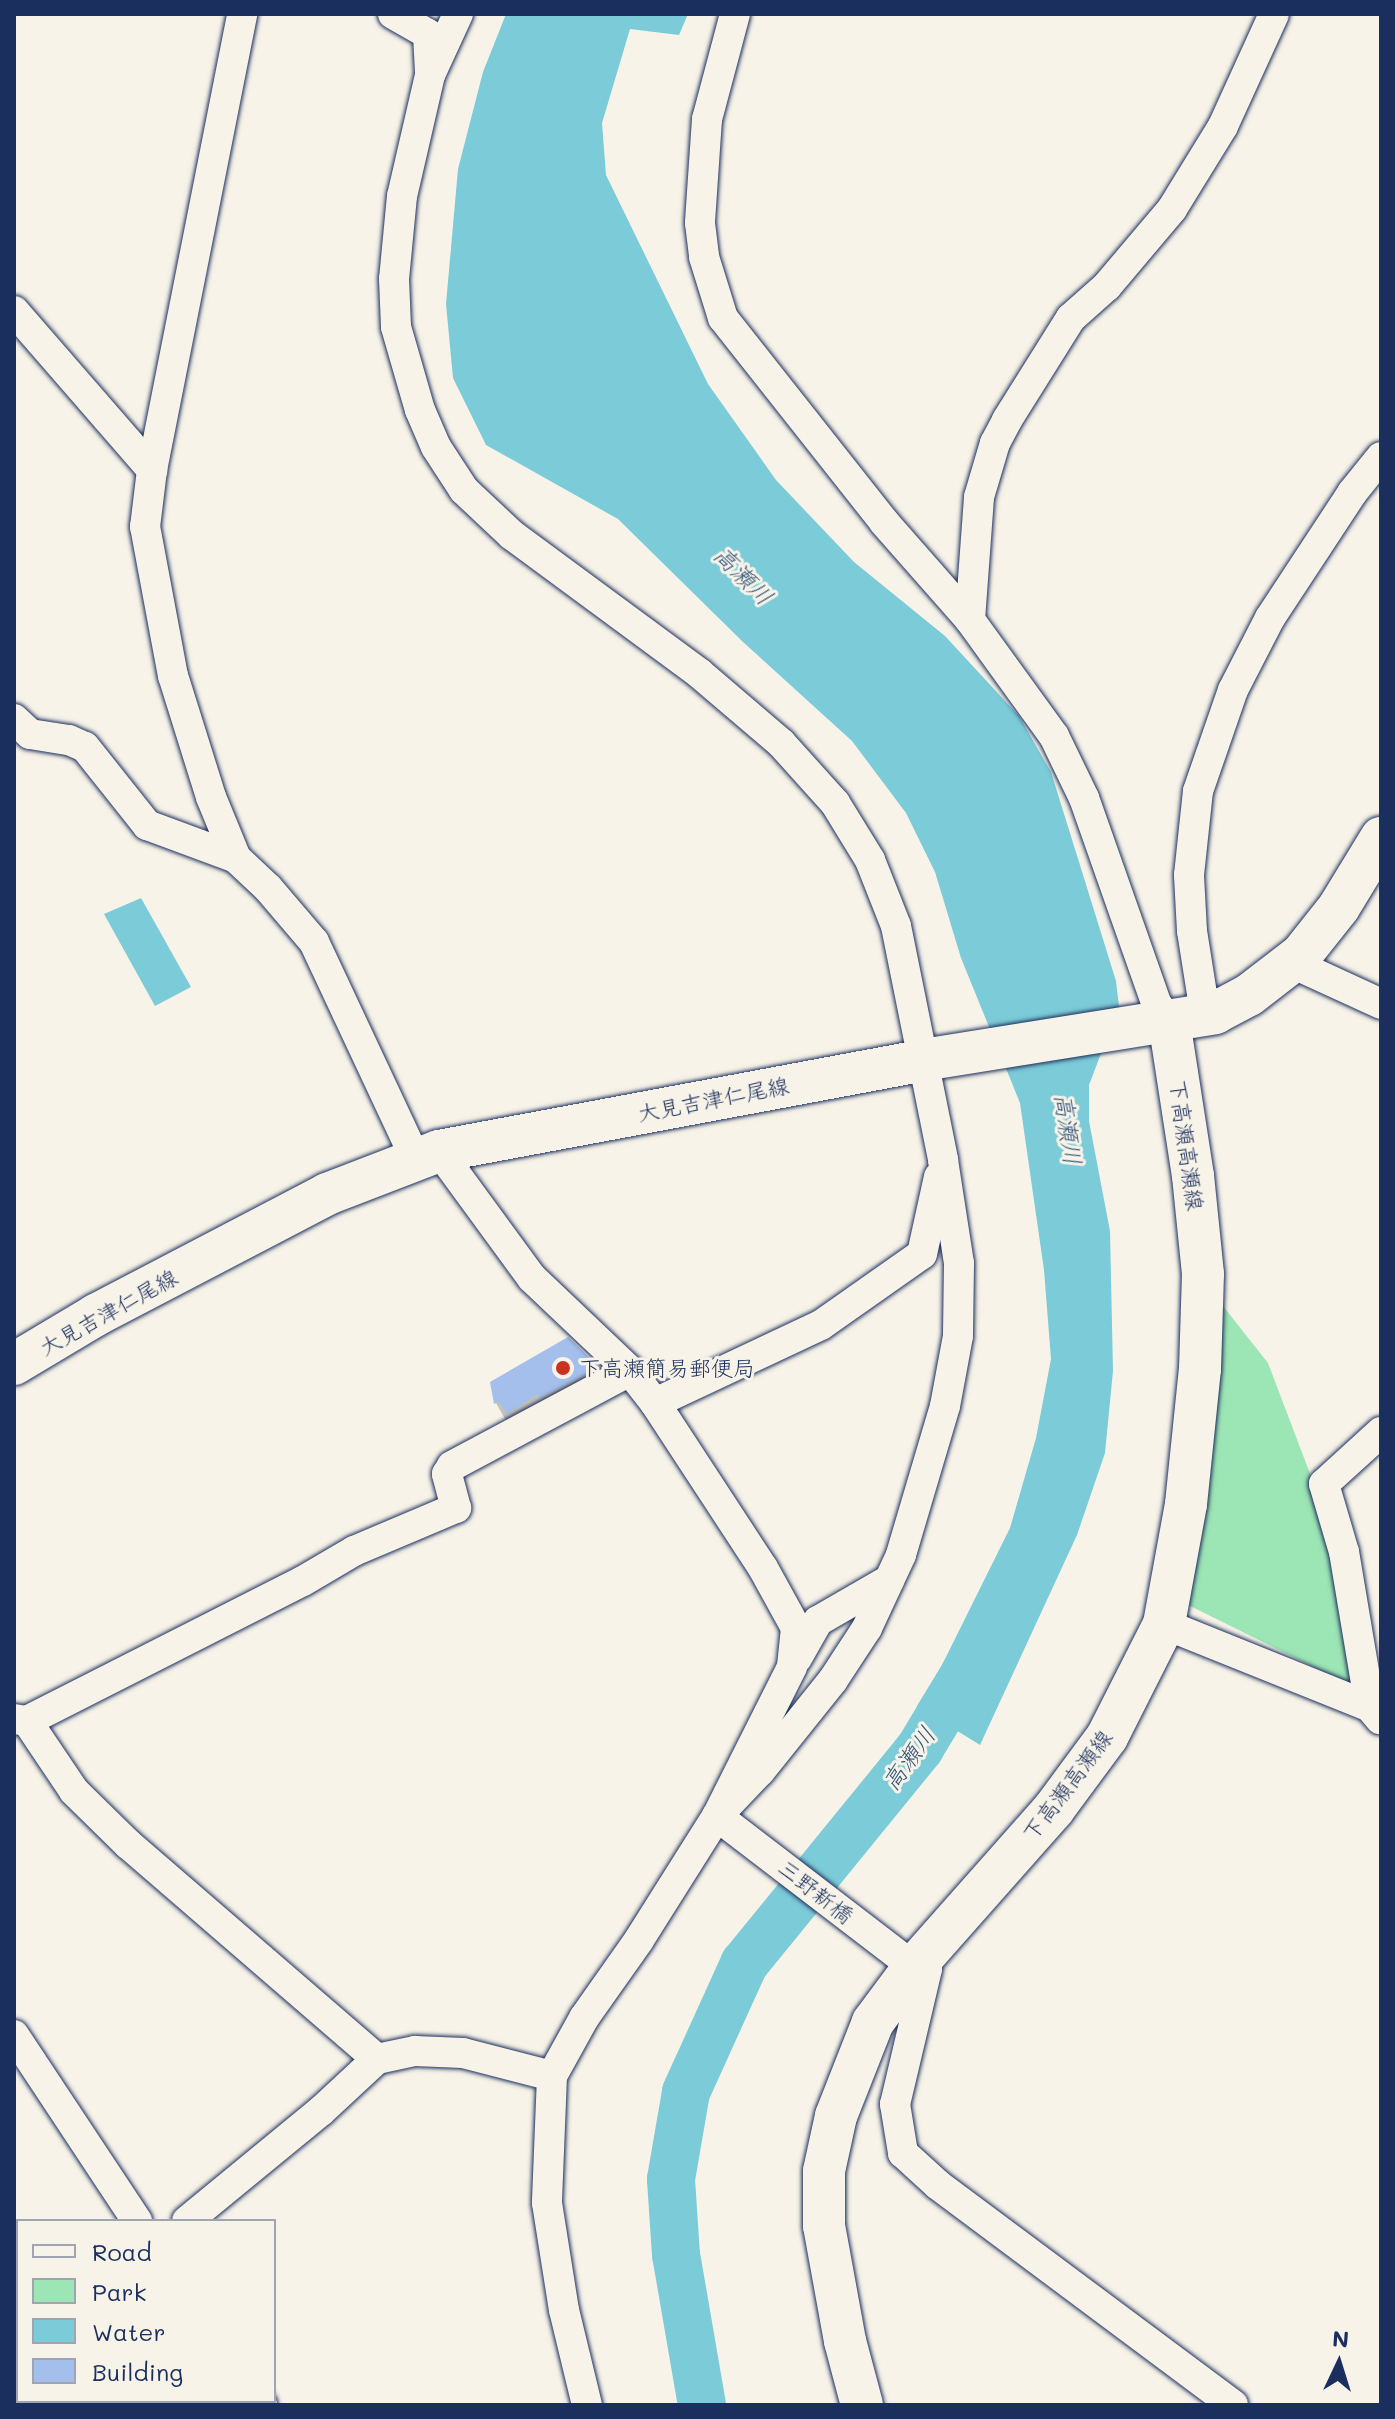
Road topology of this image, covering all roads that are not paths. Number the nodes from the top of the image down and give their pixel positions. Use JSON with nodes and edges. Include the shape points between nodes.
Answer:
{"nodes":[{"id":1,"x":242,"y":14,"type":"edge"},
{"id":2,"x":393,"y":14,"type":"edge"},
{"id":3,"x":458,"y":14,"type":"edge"},
{"id":4,"x":735,"y":14,"type":"edge"},
{"id":5,"x":1274,"y":14,"type":"edge"},
{"id":6,"x":431,"y":24,"type":"edge"},
{"id":7,"x":430,"y":75,"type":"junction"},
{"id":8,"x":14,"y":311,"type":"edge"},
{"id":9,"x":1381,"y":457,"type":"edge"},
{"id":10,"x":152,"y":470,"type":"junction"},
{"id":11,"x":970,"y":620,"type":"junction"},
{"id":12,"x":14,"y":719,"type":"edge"},
{"id":13,"x":1381,"y":838,"type":"edge"},
{"id":14,"x":236,"y":858,"type":"junction"},
{"id":15,"x":1292,"y":963,"type":"junction"},
{"id":16,"x":1381,"y":1004,"type":"edge"},
{"id":17,"x":1215,"y":1013,"type":"junction"},
{"id":18,"x":1169,"y":1021,"type":"junction"},
{"id":19,"x":923,"y":1060,"type":"junction"},
{"id":20,"x":428,"y":1155,"type":"junction"},
{"id":21,"x":943,"y":1160,"type":"junction"},
{"id":22,"x":14,"y":1364,"type":"edge"},
{"id":23,"x":630,"y":1371,"type":"junction"},
{"id":24,"x":655,"y":1403,"type":"junction"},
{"id":25,"x":1381,"y":1432,"type":"edge"},
{"id":26,"x":889,"y":1580,"type":"junction"},
{"id":27,"x":1164,"y":1624,"type":"junction"},
{"id":28,"x":792,"y":1667,"type":"junction"},
{"id":29,"x":1376,"y":1714,"type":"edge"},
{"id":30,"x":21,"y":1720,"type":"edge"},
{"id":31,"x":717,"y":1816,"type":"junction"},
{"id":32,"x":914,"y":1967,"type":"junction"},
{"id":33,"x":14,"y":2035,"type":"edge"},
{"id":34,"x":377,"y":2059,"type":"junction"},
{"id":35,"x":552,"y":2076,"type":"junction"},
{"id":36,"x":136,"y":2219,"type":"edge"},
{"id":37,"x":189,"y":2219,"type":"edge"},
{"id":38,"x":587,"y":2405,"type":"edge"},
{"id":39,"x":862,"y":2405,"type":"edge"},
{"id":40,"x":1233,"y":2405,"type":"edge"}],
"edges":[{"from":1,"to":10,"type":"street"},
{"from":2,"to":6,"type":"street"},
{"from":3,"to":7,"type":"street"},
{"from":4,"to":11,"type":"street","via":[[707,119],[700,223],[704,257],[723,318],[884,522]]},
{"from":5,"to":11,"type":"street","via":[[1223,126],[1172,209],[1107,286],[1071,318],[1007,420],[979,497]]},
{"from":6,"to":7,"type":"street"},
{"from":7,"to":19,"type":"street","via":[[402,196],[394,279],[396,327],[405,364],[436,447],[464,490],[512,535],[699,673],[781,743],[835,803],[870,860],[896,926]]},
{"from":8,"to":10,"type":"street"},
{"from":9,"to":17,"type":"street","via":[[1270,618],[1233,690],[1198,791],[1189,875],[1192,931],[1202,994]]},
{"from":10,"to":14,"type":"street","via":[[145,527],[173,676]]},
{"from":11,"to":18,"type":"street","via":[[1054,736],[1084,798],[1156,1003]]},
{"from":12,"to":14,"type":"street","via":[[30,734],[85,747],[147,825]]},
{"from":13,"to":15,"type":"main road","name":"大見吉津仁尾線","via":[[1339,907]]},
{"from":14,"to":20,"type":"street","via":[[314,942]]},
{"from":15,"to":16,"type":"street"},
{"from":15,"to":17,"type":"main road","name":"大見吉津仁尾線"},
{"from":17,"to":18,"type":"main road","name":"大見吉津仁尾線"},
{"from":18,"to":19,"type":"main road","name":"大見吉津仁尾線"},
{"from":18,"to":27,"type":"main road","name":"下高瀬高瀬線","via":[[1203,1274],[1200,1369],[1186,1504]]},
{"from":19,"to":20,"type":"main road","name":"大見吉津仁尾線"},
{"from":19,"to":21,"type":"street"},
{"from":20,"to":22,"type":"main road","name":"大見吉津仁尾線","via":[[327,1194]]},
{"from":20,"to":23,"type":"street","via":[[532,1278]]},
{"from":21,"to":24,"type":"street","via":[[922,1254],[821,1325]]},
{"from":21,"to":26,"type":"street","via":[[959,1263],[958,1336],[945,1406]]},
{"from":23,"to":24,"type":"street"},
{"from":23,"to":30,"type":"street","via":[[452,1466],[447,1474],[456,1508],[354,1551]]},
{"from":24,"to":28,"type":"street","via":[[796,1628]]},
{"from":25,"to":29,"type":"street","via":[[1324,1484],[1344,1552]]},
{"from":26,"to":28,"type":"street","via":[[818,1621]]},
{"from":26,"to":31,"type":"street","via":[[867,1628],[833,1680]]},
{"from":27,"to":29,"type":"street"},
{"from":27,"to":32,"type":"main road","name":"下高瀬高瀬線","via":[[1107,1737],[1053,1810]]},
{"from":28,"to":31,"type":"street"},
{"from":30,"to":34,"type":"street","via":[[74,1791],[117,1833]]},
{"from":31,"to":32,"type":"street","name":"三野新橋"},
{"from":31,"to":35,"type":"street","via":[[584,2018]]},
{"from":32,"to":39,"type":"main road","name":"下高瀬高瀬線","via":[[873,2022],[836,2116],[824,2171],[824,2226]]},
{"from":32,"to":40,"type":"street","via":[[927,1969],[895,2104],[903,2153],[938,2185]]},
{"from":33,"to":36,"type":"street"},
{"from":34,"to":35,"type":"street","via":[[415,2051],[463,2053]]},
{"from":34,"to":37,"type":"street"},
{"from":35,"to":38,"type":"street","via":[[547,2203],[564,2310]]}]}
